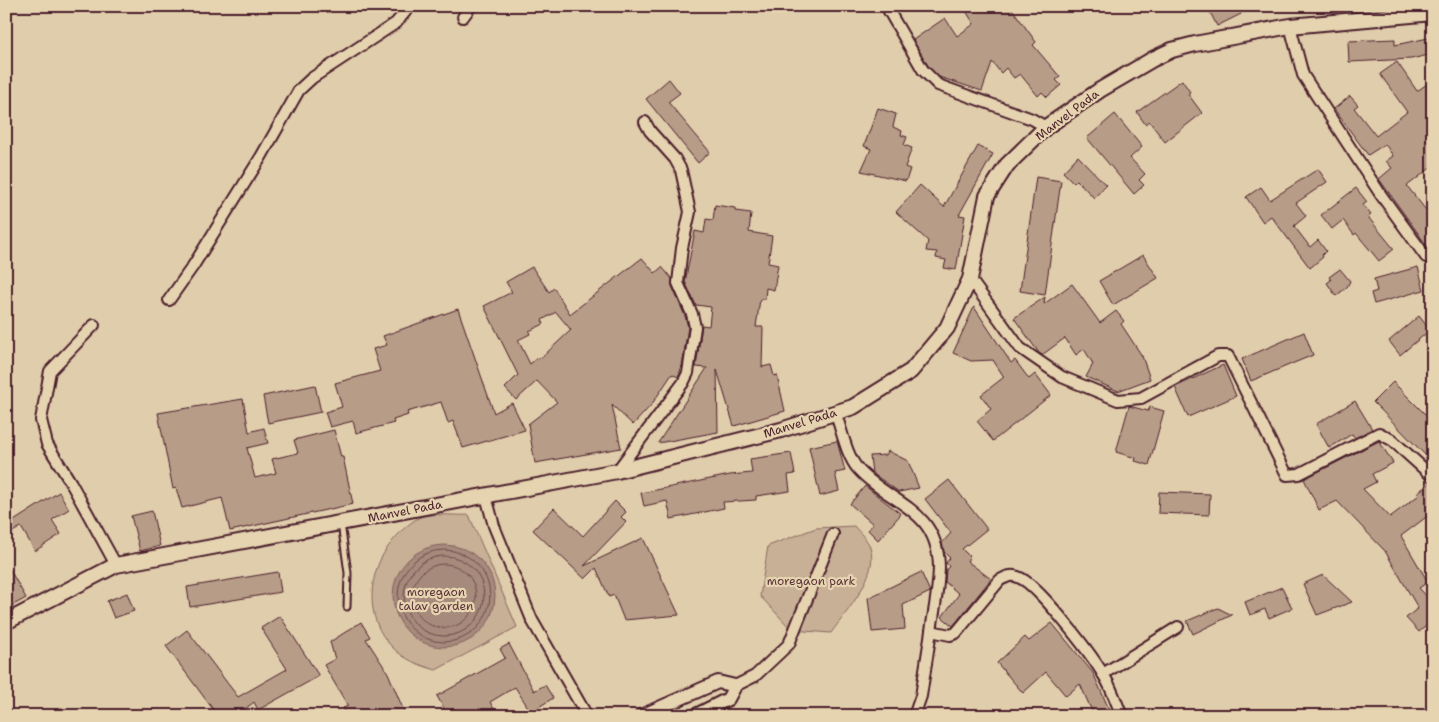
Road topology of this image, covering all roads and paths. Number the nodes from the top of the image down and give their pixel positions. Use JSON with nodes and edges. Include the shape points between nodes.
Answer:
{"nodes":[{"id":1,"x":410,"y":6,"type":"edge"},
{"id":2,"x":471,"y":6,"type":"edge"},
{"id":3,"x":886,"y":6,"type":"edge"},
{"id":4,"x":1429,"y":6,"type":"edge"},
{"id":5,"x":1433,"y":12,"type":"edge"},
{"id":6,"x":464,"y":17,"type":"dead end"},
{"id":7,"x":1290,"y":26,"type":"junction"},
{"id":8,"x":645,"y":122,"type":"dead end"},
{"id":9,"x":1046,"y":128,"type":"junction"},
{"id":10,"x":1426,"y":257,"type":"dead end"},
{"id":11,"x":970,"y":279,"type":"junction"},
{"id":12,"x":168,"y":300,"type":"dead end"},
{"id":13,"x":94,"y":325,"type":"dead end"},
{"id":14,"x":835,"y":412,"type":"junction"},
{"id":15,"x":617,"y":471,"type":"junction"},
{"id":16,"x":1431,"y":473,"type":"edge"},
{"id":17,"x":486,"y":496,"type":"junction"},
{"id":18,"x":341,"y":523,"type":"junction"},
{"id":19,"x":833,"y":534,"type":"dead end"},
{"id":20,"x":116,"y":566,"type":"junction"},
{"id":21,"x":347,"y":607,"type":"dead end"},
{"id":22,"x":6,"y":622,"type":"edge"},
{"id":23,"x":1178,"y":627,"type":"dead end"},
{"id":24,"x":931,"y":631,"type":"junction"},
{"id":25,"x":1103,"y":674,"type":"junction"},
{"id":26,"x":735,"y":686,"type":"junction"},
{"id":27,"x":587,"y":716,"type":"edge"},
{"id":28,"x":641,"y":716,"type":"edge"},
{"id":29,"x":694,"y":716,"type":"edge"},
{"id":30,"x":914,"y":716,"type":"edge"},
{"id":31,"x":1122,"y":716,"type":"edge"}],
"edges":[{"from":1,"to":12,"type":"street","via":[[396,23],[299,90],[193,266]]},
{"from":2,"to":6,"type":"street"},
{"from":3,"to":9,"type":"street","via":[[922,70],[938,85],[1032,119]]},
{"from":4,"to":5,"type":"street"},
{"from":5,"to":7,"type":"main road","name":"Manvel Pada"},
{"from":7,"to":9,"type":"main road","name":"Manvel Pada","via":[[1172,50],[1100,90]]},
{"from":7,"to":10,"type":"street","via":[[1303,74],[1381,195]]},
{"from":8,"to":15,"type":"street","via":[[681,170],[690,212],[678,283],[692,314],[694,327],[688,373],[683,383]]},
{"from":9,"to":11,"type":"main road","name":"Manvel Pada","via":[[1007,165],[988,196]]},
{"from":11,"to":14,"type":"main road","name":"Manvel Pada","via":[[947,328],[911,371],[853,407]]},
{"from":11,"to":16,"type":"street","via":[[1020,348],[1062,377],[1118,400],[1141,398],[1218,356],[1228,356],[1286,474],[1299,474],[1379,433]]},
{"from":13,"to":20,"type":"street","via":[[50,371],[41,420],[47,444]]},
{"from":14,"to":15,"type":"main road","name":"Manvel Pada","via":[[781,430]]},
{"from":14,"to":24,"type":"street","via":[[857,468],[914,510],[935,544],[939,566]]},
{"from":15,"to":17,"type":"main road","name":"Manvel Pada"},
{"from":17,"to":18,"type":"main road","name":"Manvel Pada"},
{"from":17,"to":27,"type":"street","via":[[494,526],[532,620]]},
{"from":18,"to":20,"type":"main road","name":"Manvel Pada"},
{"from":18,"to":21,"type":"lane","via":[[348,574]]},
{"from":19,"to":26,"type":"street","via":[[789,644],[755,676]]},
{"from":20,"to":22,"type":"main road","name":"Manvel Pada"},
{"from":23,"to":25,"type":"street"},
{"from":24,"to":25,"type":"street","via":[[956,633],[1000,580],[1016,576],[1042,595]]},
{"from":24,"to":30,"type":"street","via":[[921,696]]},
{"from":25,"to":31,"type":"street"},
{"from":26,"to":28,"type":"street","via":[[718,682]]},
{"from":26,"to":29,"type":"street","via":[[728,699]]}]}
